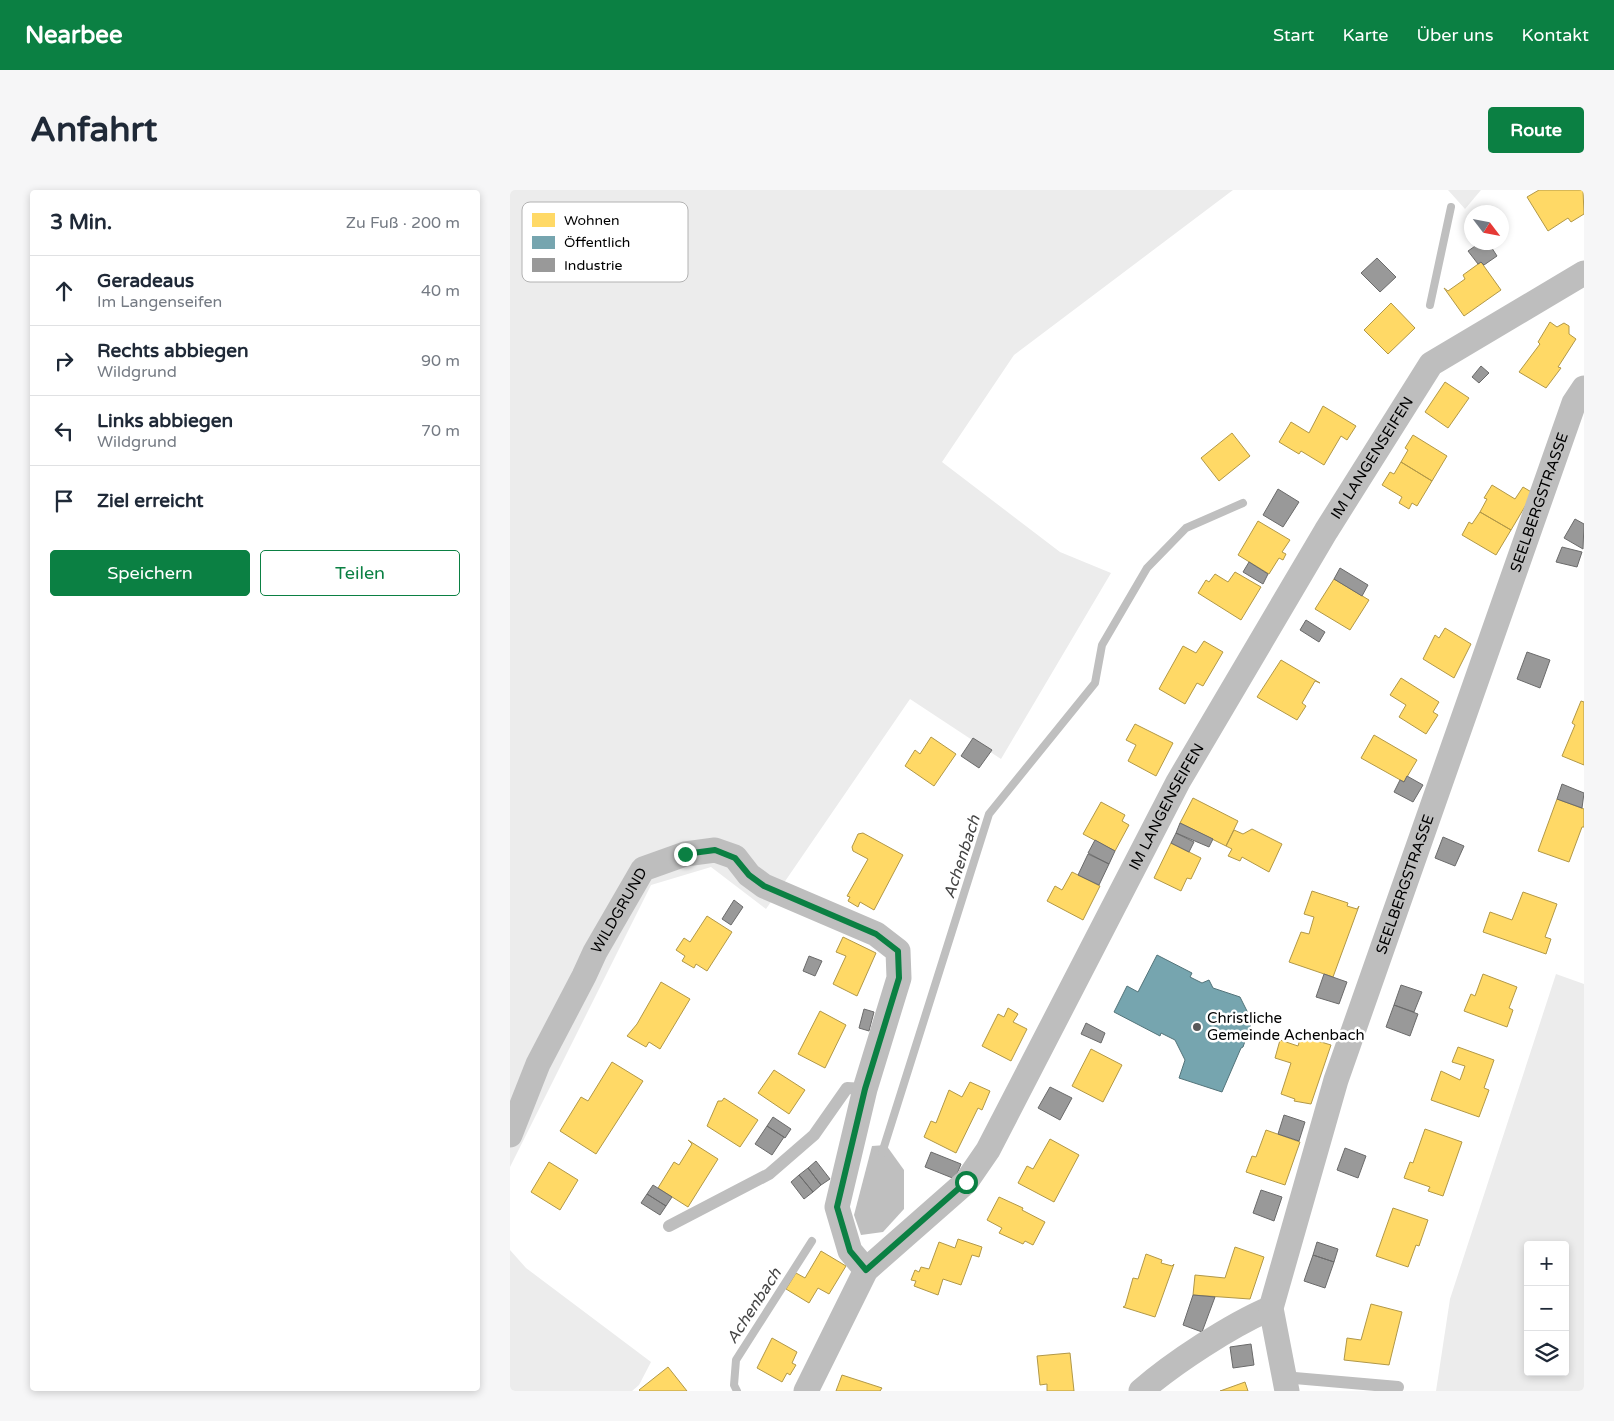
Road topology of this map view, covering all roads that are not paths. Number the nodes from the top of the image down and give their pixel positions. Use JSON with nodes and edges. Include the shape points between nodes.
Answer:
{"nodes":[{"id":1,"x":1584,"y":273,"type":"edge"},
{"id":2,"x":1584,"y":388,"type":"edge"},
{"id":3,"x":865,"y":1089,"type":"junction"},
{"id":4,"x":510,"y":1135,"type":"edge"},
{"id":5,"x":669,"y":1226,"type":"dead end"},
{"id":6,"x":866,"y":1270,"type":"junction"},
{"id":7,"x":1271,"y":1308,"type":"junction"},
{"id":8,"x":1285,"y":1384,"type":"edge"},
{"id":9,"x":1398,"y":1387,"type":"dead end"},
{"id":10,"x":806,"y":1391,"type":"edge"},
{"id":11,"x":1140,"y":1391,"type":"edge"}],
"edges":[{"from":1,"to":6,"type":"street","name":"IM LANGENSEIFEN","via":[[1430,364],[1326,531],[1178,782],[988,1150],[966,1182]]},
{"from":2,"to":7,"type":"street","name":"SEELBERGSTRASSE","via":[[1574,404],[1336,1080]]},
{"from":3,"to":4,"type":"street","name":"WILDGRUND","via":[[899,978],[898,951],[876,934],[764,886],[749,875],[735,858],[715,850],[685,854],[643,869],[595,952],[538,1064]]},
{"from":3,"to":5,"type":"lane","via":[[847,1088],[814,1135],[769,1174]]},
{"from":3,"to":6,"type":"street","name":"WILDGRUND","via":[[837,1207],[850,1251]]},
{"from":6,"to":10,"type":"street","name":"IM LANGENSEIFEN"},
{"from":7,"to":8,"type":"street","name":"SEELBERGSTRASSE"},
{"from":7,"to":11,"type":"street","via":[[1249,1317]]},
{"from":8,"to":9,"type":"lane"}]}
